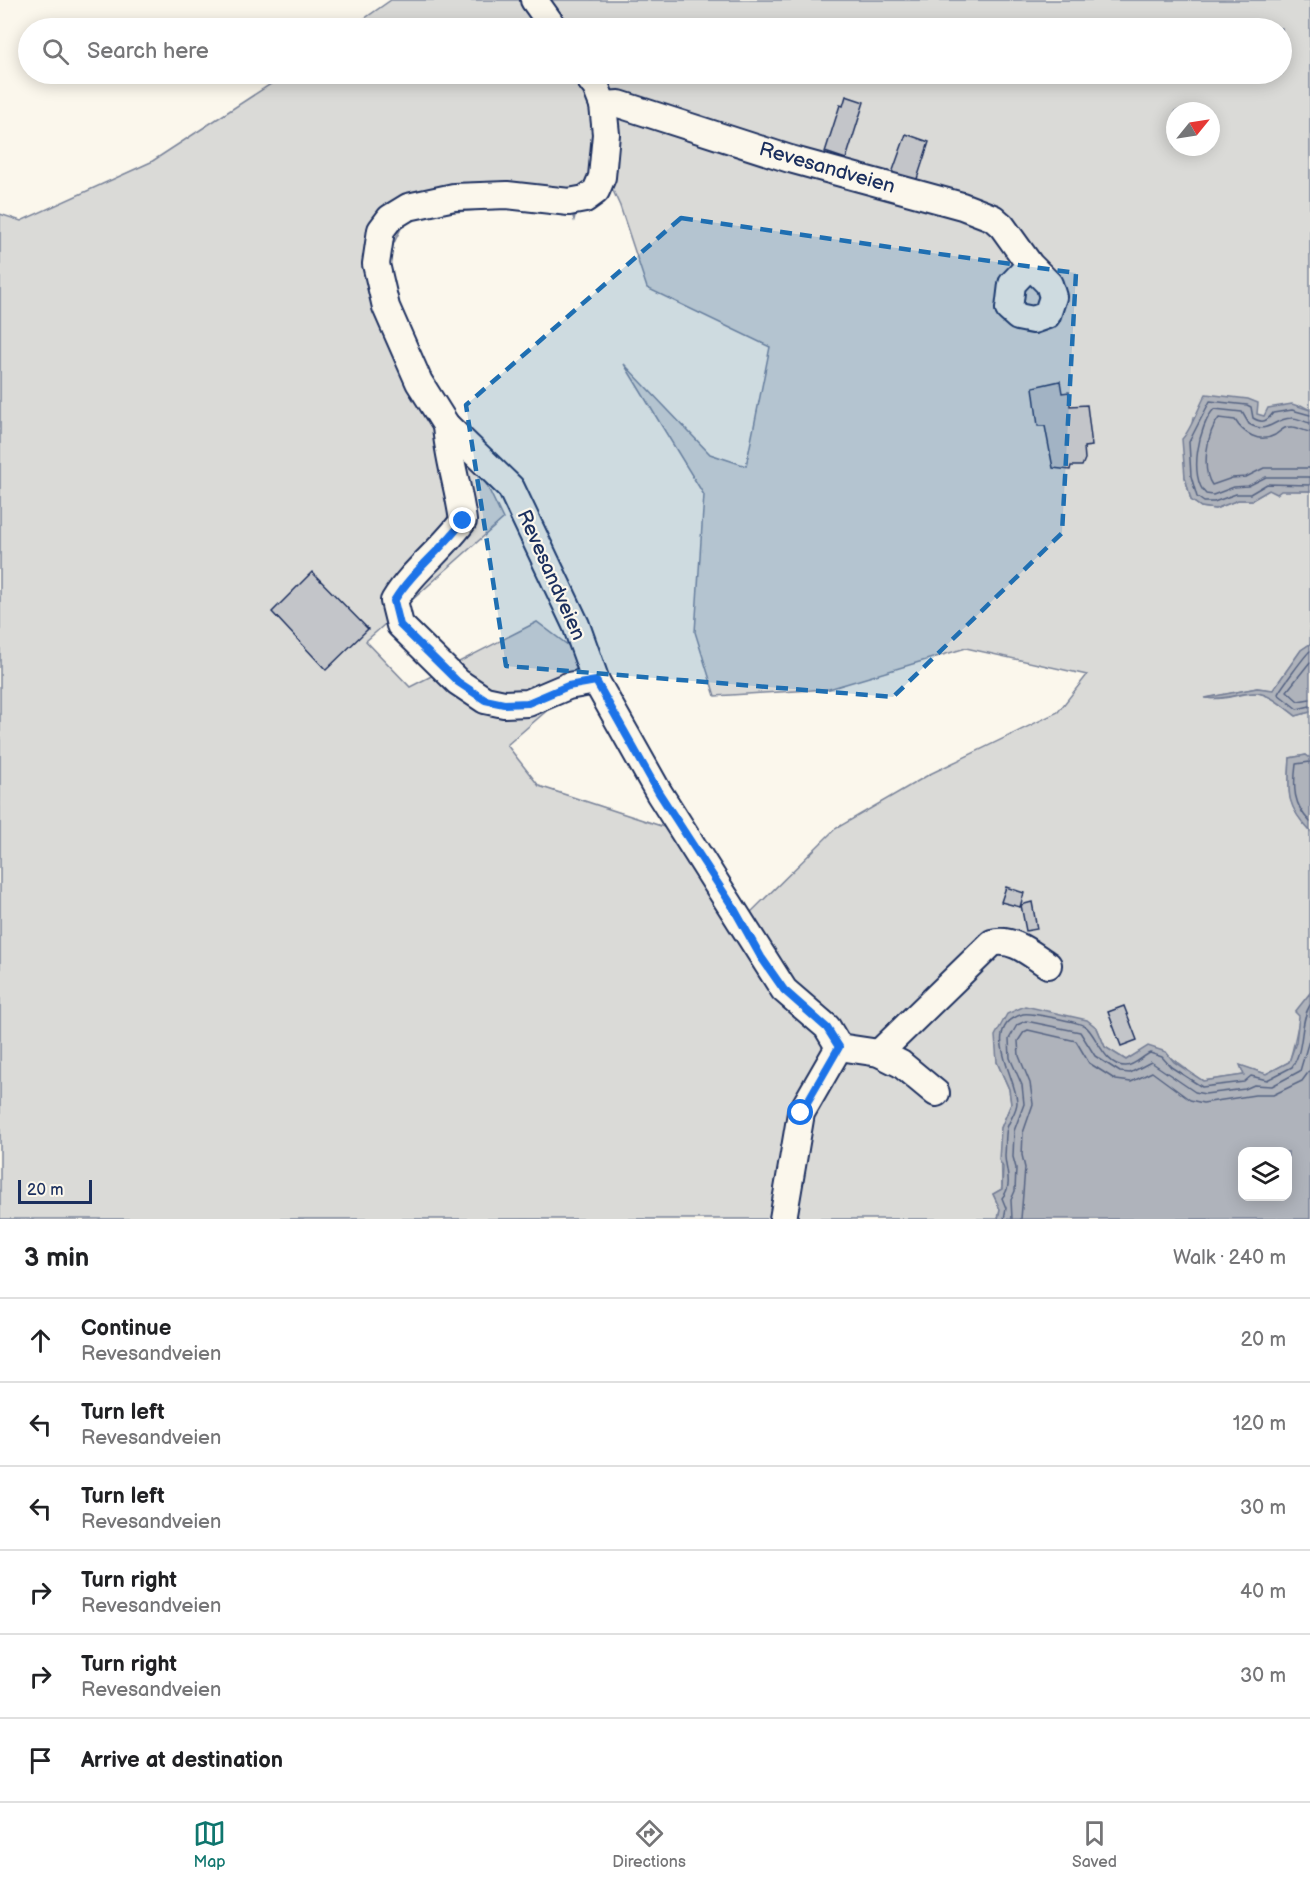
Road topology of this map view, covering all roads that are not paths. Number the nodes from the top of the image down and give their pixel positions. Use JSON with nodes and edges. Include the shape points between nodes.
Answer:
{"nodes":[{"id":1,"x":534,"y":0,"type":"edge"},
{"id":2,"x":547,"y":18,"type":"edge"},
{"id":3,"x":594,"y":84,"type":"edge"},
{"id":4,"x":603,"y":105,"type":"junction"},
{"id":5,"x":1030,"y":265,"type":"dead end"},
{"id":6,"x":446,"y":425,"type":"junction"},
{"id":7,"x":596,"y":681,"type":"junction"},
{"id":8,"x":1048,"y":966,"type":"dead end"},
{"id":9,"x":839,"y":1047,"type":"junction"},
{"id":10,"x":879,"y":1053,"type":"junction"},
{"id":11,"x":936,"y":1093,"type":"dead end"},
{"id":12,"x":783,"y":1219,"type":"edge"}],
"edges":[{"from":1,"to":2,"type":"street"},
{"from":3,"to":4,"type":"street","name":"Revesandveien"},
{"from":4,"to":5,"type":"street","name":"Revesandveien","via":[[619,104],[790,159],[962,206],[993,218]]},
{"from":4,"to":6,"type":"street","name":"Revesandveien","via":[[606,134],[602,177],[596,191],[585,199],[569,202],[507,195],[454,197],[408,207],[390,218],[381,230],[376,264],[386,306],[419,382]]},
{"from":6,"to":7,"type":"street","name":"Revesandveien","via":[[511,488],[576,625]]},
{"from":6,"to":7,"type":"street","name":"Revesandveien","via":[[448,456],[463,521],[445,546],[408,579],[394,601],[400,625],[458,682],[485,700],[528,703],[568,686]]},
{"from":7,"to":9,"type":"street","name":"Revesandveien","via":[[659,793],[761,957],[784,990],[827,1028]]},
{"from":8,"to":10,"type":"street","via":[[1015,945],[1002,940],[992,943]]},
{"from":9,"to":10,"type":"street"},
{"from":9,"to":12,"type":"street","via":[[801,1113]]},
{"from":10,"to":11,"type":"street","via":[[901,1064]]}]}
